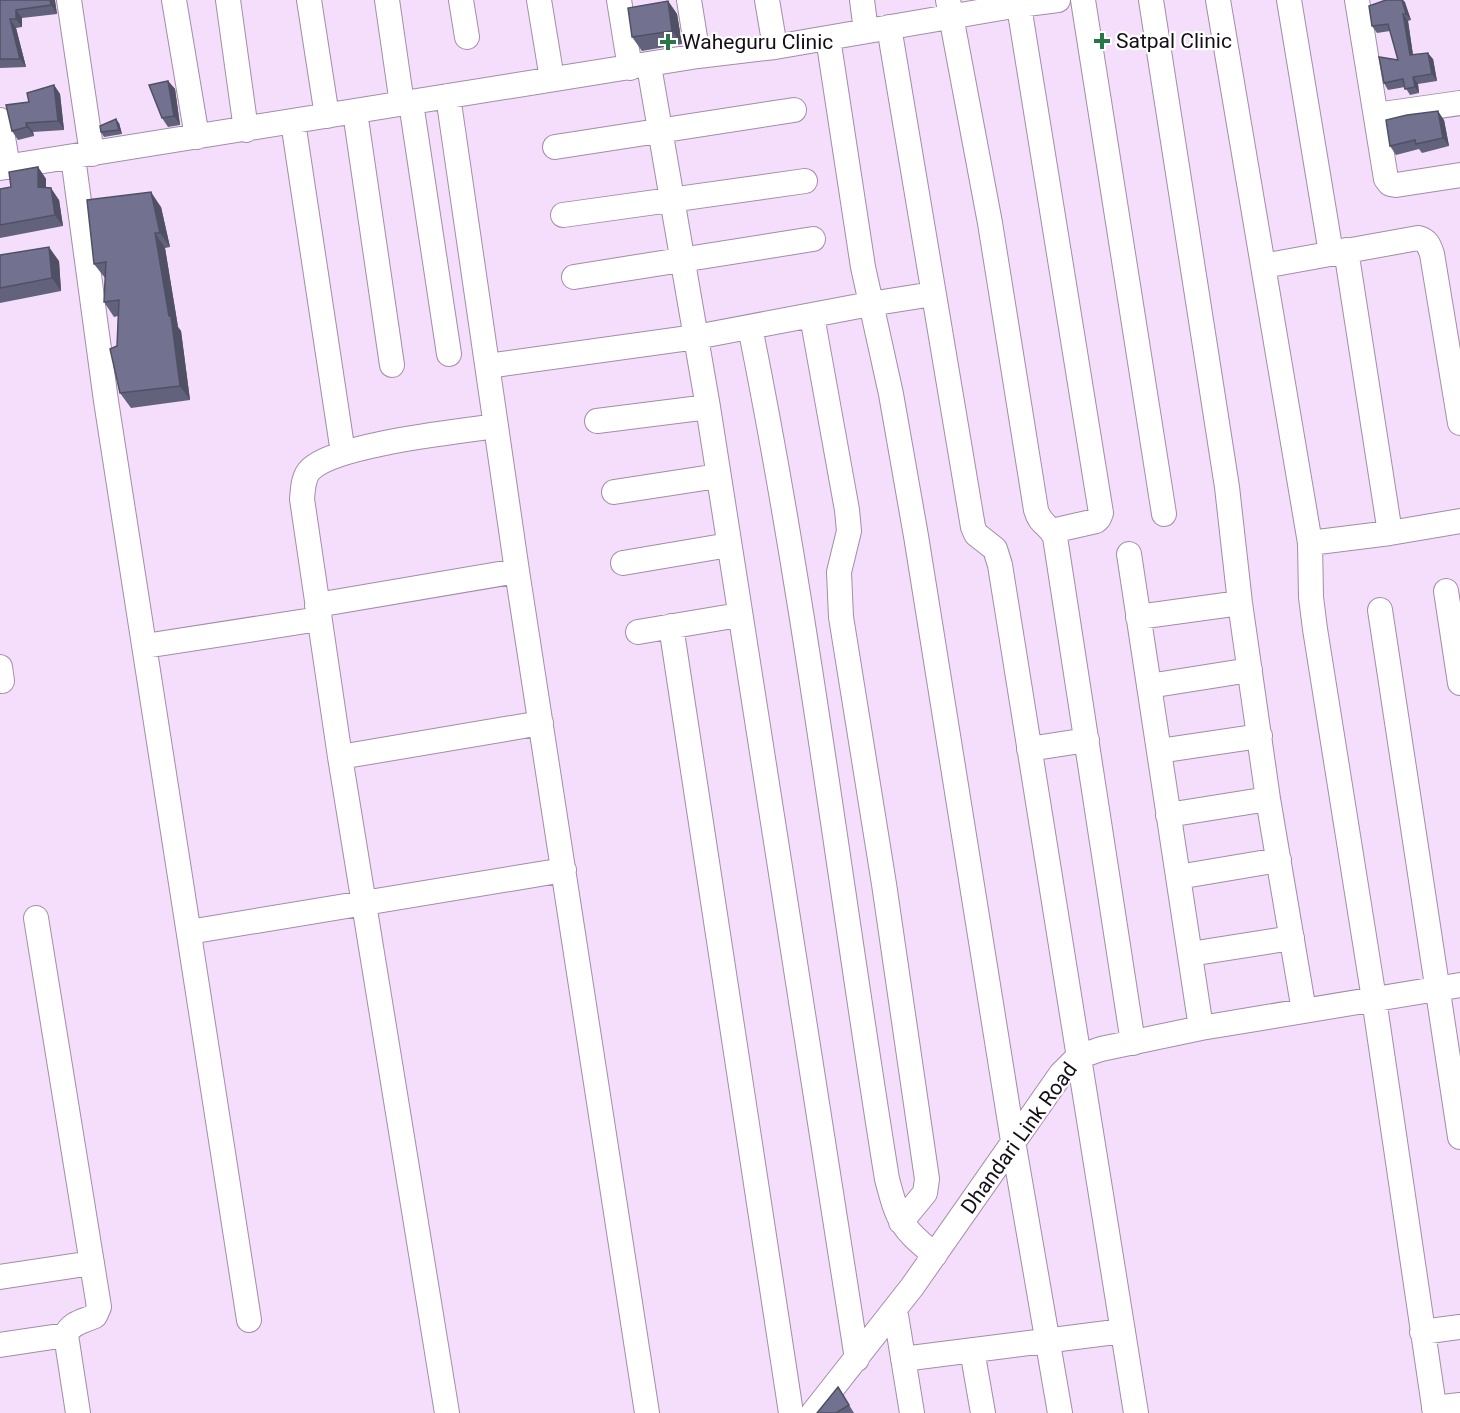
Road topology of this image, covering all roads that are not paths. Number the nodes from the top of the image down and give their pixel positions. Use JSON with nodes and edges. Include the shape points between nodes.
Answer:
{"nodes":[{"id":1,"x":69,"y":0,"type":"edge"},
{"id":2,"x":174,"y":0,"type":"edge"},
{"id":3,"x":228,"y":0,"type":"edge"},
{"id":4,"x":309,"y":0,"type":"edge"},
{"id":5,"x":387,"y":0,"type":"edge"},
{"id":6,"x":461,"y":0,"type":"edge"},
{"id":7,"x":539,"y":0,"type":"edge"},
{"id":8,"x":619,"y":0,"type":"edge"},
{"id":9,"x":689,"y":0,"type":"edge"},
{"id":10,"x":767,"y":0,"type":"edge"},
{"id":11,"x":862,"y":0,"type":"edge"},
{"id":12,"x":1058,"y":0,"type":"edge"},
{"id":13,"x":1083,"y":0,"type":"edge"},
{"id":14,"x":1150,"y":0,"type":"edge"},
{"id":15,"x":1218,"y":0,"type":"edge"},
{"id":16,"x":1289,"y":0,"type":"edge"},
{"id":17,"x":1357,"y":0,"type":"edge"},
{"id":18,"x":1019,"y":2,"type":"edge"},
{"id":19,"x":950,"y":8,"type":"edge"},
{"id":20,"x":878,"y":29,"type":"junction"},
{"id":21,"x":467,"y":37,"type":"dead end"},
{"id":22,"x":828,"y":38,"type":"junction"},
{"id":23,"x":775,"y":47,"type":"junction"},
{"id":24,"x":698,"y":56,"type":"junction"},
{"id":25,"x":639,"y":67,"type":"junction"},
{"id":26,"x":552,"y":80,"type":"junction"},
{"id":27,"x":448,"y":96,"type":"junction"},
{"id":28,"x":1460,"y":103,"type":"edge"},
{"id":29,"x":407,"y":104,"type":"junction"},
{"id":30,"x":794,"y":110,"type":"dead end"},
{"id":31,"x":355,"y":112,"type":"junction"},
{"id":32,"x":1376,"y":115,"type":"junction"},
{"id":33,"x":327,"y":116,"type":"junction"},
{"id":34,"x":0,"y":120,"type":"edge"},
{"id":35,"x":294,"y":122,"type":"junction"},
{"id":36,"x":246,"y":130,"type":"junction"},
{"id":37,"x":660,"y":131,"type":"junction"},
{"id":38,"x":197,"y":137,"type":"junction"},
{"id":39,"x":555,"y":147,"type":"dead end"},
{"id":40,"x":82,"y":156,"type":"junction"},
{"id":41,"x":4,"y":168,"type":"edge"},
{"id":42,"x":1460,"y":175,"type":"edge"},
{"id":43,"x":805,"y":181,"type":"dead end"},
{"id":44,"x":672,"y":199,"type":"junction"},
{"id":45,"x":563,"y":215,"type":"dead end"},
{"id":46,"x":813,"y":239,"type":"dead end"},
{"id":47,"x":1339,"y":252,"type":"junction"},
{"id":48,"x":682,"y":259,"type":"junction"},
{"id":49,"x":1263,"y":266,"type":"junction"},
{"id":50,"x":574,"y":278,"type":"dead end"},
{"id":51,"x":933,"y":294,"type":"junction"},
{"id":52,"x":870,"y":304,"type":"junction"},
{"id":53,"x":812,"y":316,"type":"junction"},
{"id":54,"x":750,"y":327,"type":"junction"},
{"id":55,"x":696,"y":337,"type":"junction"},
{"id":56,"x":449,"y":354,"type":"dead end"},
{"id":57,"x":393,"y":365,"type":"dead end"},
{"id":58,"x":488,"y":366,"type":"junction"},
{"id":59,"x":708,"y":407,"type":"junction"},
{"id":60,"x":597,"y":421,"type":"dead end"},
{"id":61,"x":1460,"y":423,"type":"edge"},
{"id":62,"x":496,"y":426,"type":"junction"},
{"id":63,"x":343,"y":453,"type":"junction"},
{"id":64,"x":718,"y":476,"type":"junction"},
{"id":65,"x":614,"y":492,"type":"dead end"},
{"id":66,"x":1164,"y":514,"type":"dead end"},
{"id":67,"x":1460,"y":521,"type":"edge"},
{"id":68,"x":1052,"y":531,"type":"junction"},
{"id":69,"x":1390,"y":533,"type":"junction"},
{"id":70,"x":1310,"y":543,"type":"junction"},
{"id":71,"x":729,"y":546,"type":"junction"},
{"id":72,"x":1129,"y":554,"type":"dead end"},
{"id":73,"x":623,"y":562,"type":"dead end"},
{"id":74,"x":517,"y":571,"type":"junction"},
{"id":75,"x":1446,"y":591,"type":"dead end"},
{"id":76,"x":1240,"y":603,"type":"junction"},
{"id":77,"x":1380,"y":610,"type":"dead end"},
{"id":78,"x":318,"y":612,"type":"junction"},
{"id":79,"x":739,"y":615,"type":"junction"},
{"id":80,"x":1138,"y":616,"type":"junction"},
{"id":81,"x":671,"y":626,"type":"junction"},
{"id":82,"x":638,"y":632,"type":"dead end"},
{"id":83,"x":145,"y":646,"type":"junction"},
{"id":84,"x":1250,"y":670,"type":"junction"},
{"id":85,"x":1460,"y":683,"type":"edge"},
{"id":86,"x":1149,"y":686,"type":"junction"},
{"id":87,"x":541,"y":723,"type":"junction"},
{"id":88,"x":1260,"y":736,"type":"junction"},
{"id":89,"x":1087,"y":740,"type":"junction"},
{"id":90,"x":1029,"y":749,"type":"junction"},
{"id":91,"x":1159,"y":751,"type":"junction"},
{"id":92,"x":340,"y":757,"type":"junction"},
{"id":93,"x":1268,"y":799,"type":"junction"},
{"id":94,"x":1168,"y":815,"type":"junction"},
{"id":95,"x":1279,"y":860,"type":"junction"},
{"id":96,"x":564,"y":870,"type":"junction"},
{"id":97,"x":1178,"y":878,"type":"junction"},
{"id":98,"x":364,"y":902,"type":"junction"},
{"id":99,"x":36,"y":918,"type":"dead end"},
{"id":100,"x":189,"y":932,"type":"junction"},
{"id":101,"x":1292,"y":938,"type":"junction"},
{"id":102,"x":1190,"y":954,"type":"junction"},
{"id":103,"x":1449,"y":987,"type":"edge"},
{"id":104,"x":1374,"y":999,"type":"junction"},
{"id":105,"x":1304,"y":1011,"type":"junction"},
{"id":106,"x":1201,"y":1028,"type":"junction"},
{"id":107,"x":1133,"y":1043,"type":"junction"},
{"id":108,"x":1078,"y":1057,"type":"junction"},
{"id":109,"x":1460,"y":1137,"type":"edge"},
{"id":110,"x":1013,"y":1141,"type":"junction"},
{"id":111,"x":901,"y":1222,"type":"junction"},
{"id":112,"x":934,"y":1255,"type":"junction"},
{"id":113,"x":92,"y":1263,"type":"junction"},
{"id":114,"x":0,"y":1277,"type":"edge"},
{"id":115,"x":895,"y":1309,"type":"junction"},
{"id":116,"x":249,"y":1320,"type":"dead end"},
{"id":117,"x":1460,"y":1328,"type":"edge"},
{"id":118,"x":1123,"y":1332,"type":"junction"},
{"id":119,"x":1422,"y":1332,"type":"junction"},
{"id":120,"x":66,"y":1335,"type":"junction"},
{"id":121,"x":1047,"y":1341,"type":"junction"},
{"id":122,"x":0,"y":1345,"type":"edge"},
{"id":123,"x":972,"y":1350,"type":"junction"},
{"id":124,"x":857,"y":1359,"type":"junction"},
{"id":125,"x":903,"y":1359,"type":"junction"},
{"id":126,"x":1460,"y":1405,"type":"edge"},
{"id":127,"x":1435,"y":1411,"type":"edge"},
{"id":128,"x":78,"y":1413,"type":"edge"},
{"id":129,"x":447,"y":1413,"type":"edge"},
{"id":130,"x":647,"y":1413,"type":"edge"},
{"id":131,"x":791,"y":1413,"type":"edge"},
{"id":132,"x":813,"y":1413,"type":"edge"},
{"id":133,"x":912,"y":1413,"type":"edge"},
{"id":134,"x":983,"y":1413,"type":"edge"},
{"id":135,"x":1060,"y":1413,"type":"edge"},
{"id":136,"x":1136,"y":1413,"type":"edge"}],
"edges":[{"from":1,"to":40,"type":"street"},
{"from":2,"to":38,"type":"street"},
{"from":3,"to":36,"type":"street"},
{"from":4,"to":33,"type":"street"},
{"from":5,"to":29,"type":"street"},
{"from":6,"to":21,"type":"street"},
{"from":7,"to":26,"type":"street"},
{"from":8,"to":25,"type":"street"},
{"from":9,"to":24,"type":"street"},
{"from":10,"to":23,"type":"street"},
{"from":11,"to":20,"type":"street"},
{"from":12,"to":18,"type":"street"},
{"from":13,"to":66,"type":"street"},
{"from":14,"to":76,"type":"street","via":[[1221,447]]},
{"from":15,"to":49,"type":"street"},
{"from":16,"to":47,"type":"street"},
{"from":17,"to":32,"type":"street"},
{"from":18,"to":19,"type":"street"},
{"from":18,"to":68,"type":"street","via":[[1101,513],[1096,520]]},
{"from":19,"to":20,"type":"street"},
{"from":19,"to":68,"type":"street","via":[[990,223],[1036,510],[1038,519]]},
{"from":20,"to":22,"type":"street"},
{"from":20,"to":51,"type":"street"},
{"from":22,"to":23,"type":"street"},
{"from":22,"to":52,"type":"street"},
{"from":23,"to":24,"type":"street"},
{"from":24,"to":25,"type":"street"},
{"from":25,"to":26,"type":"street"},
{"from":25,"to":37,"type":"street"},
{"from":26,"to":27,"type":"street"},
{"from":27,"to":29,"type":"street"},
{"from":27,"to":58,"type":"street"},
{"from":28,"to":32,"type":"street"},
{"from":29,"to":31,"type":"street"},
{"from":29,"to":56,"type":"street"},
{"from":30,"to":37,"type":"street"},
{"from":31,"to":33,"type":"street"},
{"from":31,"to":57,"type":"street"},
{"from":32,"to":42,"type":"street","via":[[1390,184]]},
{"from":33,"to":35,"type":"street"},
{"from":34,"to":41,"type":"street"},
{"from":35,"to":36,"type":"street"},
{"from":35,"to":63,"type":"street"},
{"from":36,"to":38,"type":"street"},
{"from":37,"to":39,"type":"street"},
{"from":37,"to":44,"type":"street"},
{"from":38,"to":40,"type":"street"},
{"from":40,"to":41,"type":"street"},
{"from":40,"to":83,"type":"street","via":[[88,283]]},
{"from":43,"to":44,"type":"street"},
{"from":44,"to":45,"type":"street"},
{"from":44,"to":48,"type":"street"},
{"from":46,"to":48,"type":"street"},
{"from":47,"to":49,"type":"street"},
{"from":47,"to":61,"type":"street","via":[[1418,238],[1430,246]]},
{"from":47,"to":69,"type":"street"},
{"from":48,"to":50,"type":"street"},
{"from":48,"to":55,"type":"street"},
{"from":49,"to":70,"type":"street"},
{"from":51,"to":52,"type":"street"},
{"from":51,"to":90,"type":"street","via":[[973,526],[976,534],[994,549],[1000,565]]},
{"from":52,"to":53,"type":"street"},
{"from":52,"to":110,"type":"street","via":[[891,393],[914,525]]},
{"from":53,"to":54,"type":"street"},
{"from":53,"to":111,"type":"street","via":[[847,510],[849,531],[839,572],[841,617],[927,1179],[925,1194]]},
{"from":54,"to":55,"type":"street"},
{"from":54,"to":111,"type":"street","via":[[812,686],[885,1168]]},
{"from":55,"to":58,"type":"street"},
{"from":55,"to":59,"type":"street"},
{"from":58,"to":62,"type":"street"},
{"from":59,"to":60,"type":"street"},
{"from":59,"to":64,"type":"street"},
{"from":62,"to":63,"type":"street"},
{"from":62,"to":74,"type":"street"},
{"from":63,"to":78,"type":"street","via":[[311,469],[304,481],[302,499]]},
{"from":64,"to":65,"type":"street"},
{"from":64,"to":71,"type":"street"},
{"from":67,"to":69,"type":"street"},
{"from":68,"to":89,"type":"street"},
{"from":69,"to":70,"type":"street"},
{"from":70,"to":104,"type":"street","via":[[1311,597]]},
{"from":71,"to":73,"type":"street"},
{"from":71,"to":79,"type":"street"},
{"from":72,"to":80,"type":"street"},
{"from":74,"to":78,"type":"street"},
{"from":74,"to":87,"type":"street"},
{"from":75,"to":85,"type":"street"},
{"from":76,"to":80,"type":"street"},
{"from":76,"to":84,"type":"street"},
{"from":77,"to":103,"type":"street"},
{"from":78,"to":83,"type":"street"},
{"from":78,"to":92,"type":"street"},
{"from":79,"to":81,"type":"street"},
{"from":79,"to":124,"type":"street"},
{"from":80,"to":86,"type":"street"},
{"from":81,"to":82,"type":"street"},
{"from":81,"to":131,"type":"street"},
{"from":83,"to":100,"type":"street"},
{"from":84,"to":86,"type":"street"},
{"from":84,"to":88,"type":"street"},
{"from":86,"to":91,"type":"street"},
{"from":87,"to":92,"type":"street"},
{"from":87,"to":96,"type":"street"},
{"from":88,"to":91,"type":"street"},
{"from":88,"to":93,"type":"street"},
{"from":89,"to":90,"type":"street"},
{"from":89,"to":107,"type":"street"},
{"from":90,"to":108,"type":"street"},
{"from":91,"to":94,"type":"street"},
{"from":92,"to":98,"type":"street"},
{"from":93,"to":94,"type":"street"},
{"from":93,"to":95,"type":"street"},
{"from":94,"to":97,"type":"street"},
{"from":95,"to":97,"type":"street"},
{"from":95,"to":101,"type":"street"},
{"from":96,"to":98,"type":"street"},
{"from":96,"to":130,"type":"street"},
{"from":97,"to":102,"type":"street"},
{"from":98,"to":100,"type":"street"},
{"from":98,"to":129,"type":"street"},
{"from":99,"to":113,"type":"street"},
{"from":100,"to":116,"type":"street"},
{"from":101,"to":102,"type":"street"},
{"from":101,"to":105,"type":"street"},
{"from":102,"to":106,"type":"street"},
{"from":103,"to":104,"type":"street","name":"Dhandari Link Road"},
{"from":103,"to":109,"type":"street"},
{"from":104,"to":105,"type":"street","name":"Dhandari Link Road"},
{"from":104,"to":119,"type":"street"},
{"from":105,"to":106,"type":"street","name":"Dhandari Link Road"},
{"from":106,"to":107,"type":"street","name":"Dhandari Link Road"},
{"from":107,"to":108,"type":"street","name":"Dhandari Link Road"},
{"from":108,"to":110,"type":"street","name":"Dhandari Link Road","via":[[1061,1074]]},
{"from":108,"to":118,"type":"street"},
{"from":110,"to":112,"type":"street","name":"Dhandari Link Road"},
{"from":110,"to":121,"type":"street"},
{"from":111,"to":112,"type":"street"},
{"from":112,"to":115,"type":"street","name":"Dhandari Link Road"},
{"from":113,"to":114,"type":"street"},
{"from":113,"to":120,"type":"street","via":[[98,1312],[69,1329]]},
{"from":115,"to":124,"type":"street","name":"Dhandari Link Road"},
{"from":115,"to":125,"type":"street"},
{"from":117,"to":119,"type":"street"},
{"from":118,"to":121,"type":"street"},
{"from":118,"to":136,"type":"street"},
{"from":119,"to":127,"type":"street"},
{"from":120,"to":122,"type":"street"},
{"from":120,"to":128,"type":"street"},
{"from":121,"to":123,"type":"street"},
{"from":121,"to":135,"type":"street"},
{"from":123,"to":125,"type":"street"},
{"from":123,"to":134,"type":"street"},
{"from":124,"to":132,"type":"street","name":"Dhandari Link Road"},
{"from":125,"to":133,"type":"street"},
{"from":126,"to":127,"type":"street"}]}
